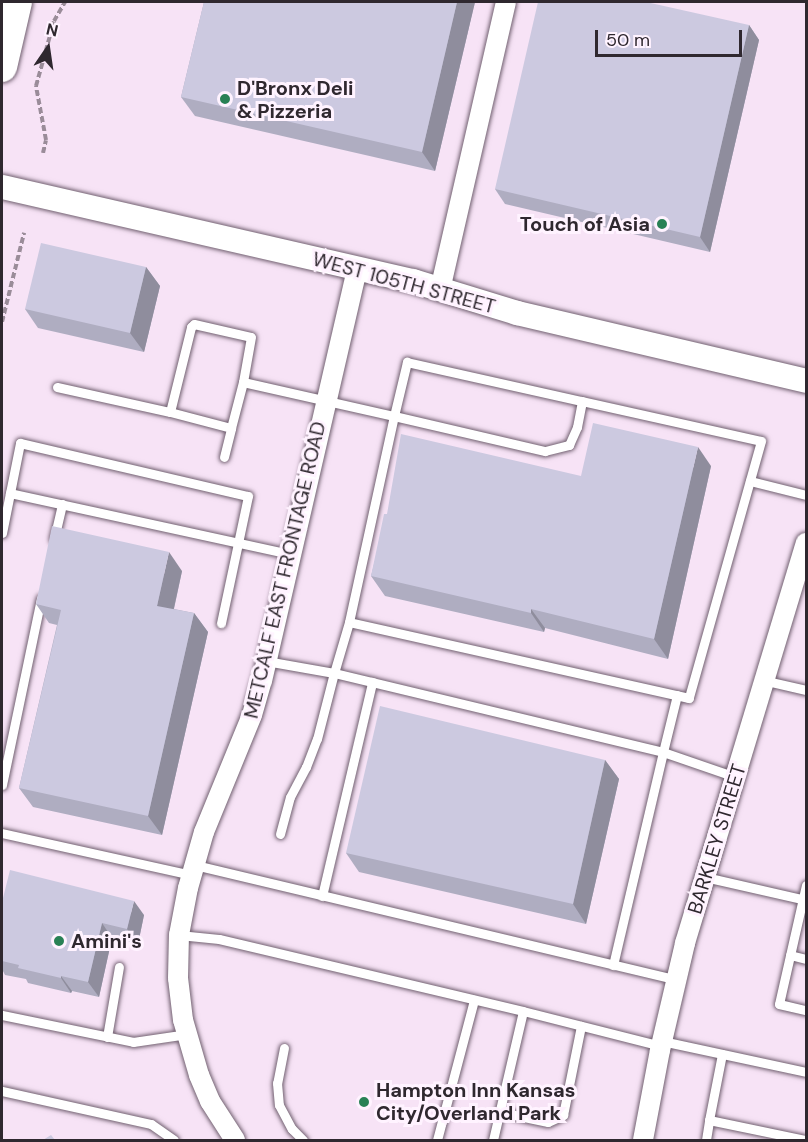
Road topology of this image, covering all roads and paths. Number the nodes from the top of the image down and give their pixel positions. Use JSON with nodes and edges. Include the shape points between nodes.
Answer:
{"nodes":[{"id":1,"x":16,"y":2,"type":"edge"},
{"id":2,"x":65,"y":2,"type":"edge"},
{"id":3,"x":506,"y":2,"type":"edge"},
{"id":4,"x":2,"y":67,"type":"edge"},
{"id":5,"x":43,"y":153,"type":"dead end"},
{"id":6,"x":2,"y":187,"type":"edge"},
{"id":7,"x":24,"y":233,"type":"dead end"},
{"id":8,"x":357,"y":268,"type":"junction"},
{"id":9,"x":440,"y":290,"type":"junction"},
{"id":10,"x":2,"y":322,"type":"edge"},
{"id":11,"x":807,"y":381,"type":"edge"},
{"id":12,"x":243,"y":382,"type":"junction"},
{"id":13,"x":57,"y":387,"type":"dead end"},
{"id":14,"x":326,"y":399,"type":"junction"},
{"id":15,"x":582,"y":401,"type":"junction"},
{"id":16,"x":170,"y":412,"type":"junction"},
{"id":17,"x":394,"y":416,"type":"junction"},
{"id":18,"x":231,"y":428,"type":"junction"},
{"id":19,"x":224,"y":457,"type":"dead end"},
{"id":20,"x":750,"y":481,"type":"junction"},
{"id":21,"x":10,"y":493,"type":"junction"},
{"id":22,"x":807,"y":495,"type":"edge"},
{"id":23,"x":62,"y":504,"type":"junction"},
{"id":24,"x":2,"y":533,"type":"edge"},
{"id":25,"x":238,"y":543,"type":"junction"},
{"id":26,"x":807,"y":543,"type":"edge"},
{"id":27,"x":52,"y":551,"type":"edge"},
{"id":28,"x":289,"y":554,"type":"junction"},
{"id":29,"x":44,"y":586,"type":"edge"},
{"id":30,"x":349,"y":622,"type":"junction"},
{"id":31,"x":222,"y":623,"type":"dead end"},
{"id":32,"x":266,"y":661,"type":"junction"},
{"id":33,"x":334,"y":673,"type":"junction"},
{"id":34,"x":767,"y":681,"type":"junction"},
{"id":35,"x":372,"y":682,"type":"junction"},
{"id":36,"x":807,"y":690,"type":"edge"},
{"id":37,"x":677,"y":695,"type":"junction"},
{"id":38,"x":663,"y":752,"type":"junction"},
{"id":39,"x":735,"y":777,"type":"junction"},
{"id":40,"x":2,"y":785,"type":"edge"},
{"id":41,"x":2,"y":833,"type":"edge"},
{"id":42,"x":280,"y":834,"type":"dead end"},
{"id":43,"x":194,"y":870,"type":"junction"},
{"id":44,"x":705,"y":877,"type":"junction"},
{"id":45,"x":807,"y":885,"type":"edge"},
{"id":46,"x":322,"y":896,"type":"junction"},
{"id":47,"x":805,"y":900,"type":"edge"},
{"id":48,"x":179,"y":935,"type":"junction"},
{"id":49,"x":790,"y":955,"type":"junction"},
{"id":50,"x":807,"y":958,"type":"edge"},
{"id":51,"x":613,"y":965,"type":"junction"},
{"id":52,"x":118,"y":967,"type":"dead end"},
{"id":53,"x":676,"y":980,"type":"junction"},
{"id":54,"x":474,"y":1000,"type":"junction"},
{"id":55,"x":807,"y":1010,"type":"edge"},
{"id":56,"x":523,"y":1011,"type":"junction"},
{"id":57,"x":2,"y":1015,"type":"edge"},
{"id":58,"x":581,"y":1026,"type":"junction"},
{"id":59,"x":187,"y":1034,"type":"junction"},
{"id":60,"x":107,"y":1037,"type":"junction"},
{"id":61,"x":662,"y":1043,"type":"junction"},
{"id":62,"x":284,"y":1048,"type":"dead end"},
{"id":63,"x":722,"y":1054,"type":"junction"},
{"id":64,"x":807,"y":1072,"type":"edge"},
{"id":65,"x":2,"y":1091,"type":"edge"},
{"id":66,"x":500,"y":1112,"type":"junction"},
{"id":67,"x":709,"y":1120,"type":"junction"},
{"id":68,"x":174,"y":1140,"type":"edge"},
{"id":69,"x":235,"y":1140,"type":"edge"},
{"id":70,"x":303,"y":1140,"type":"edge"},
{"id":71,"x":437,"y":1140,"type":"edge"},
{"id":72,"x":493,"y":1140,"type":"edge"},
{"id":73,"x":643,"y":1140,"type":"edge"},
{"id":74,"x":706,"y":1140,"type":"edge"},
{"id":75,"x":807,"y":1140,"type":"edge"}],
"edges":[{"from":1,"to":4,"type":"main road"},
{"from":2,"to":5,"type":"path","via":[[54,21],[36,86],[46,140]]},
{"from":3,"to":9,"type":"street"},
{"from":6,"to":8,"type":"street","name":"WEST 105TH STREET"},
{"from":7,"to":10,"type":"path"},
{"from":8,"to":9,"type":"street","name":"WEST 105TH STREET"},
{"from":8,"to":14,"type":"street","name":"METCALF EAST FRONTAGE ROAD"},
{"from":9,"to":11,"type":"street","name":"WEST 105TH STREET","via":[[517,313]]},
{"from":12,"to":14,"type":"lane"},
{"from":12,"to":16,"type":"lane","via":[[251,337],[194,324]]},
{"from":12,"to":18,"type":"lane"},
{"from":13,"to":16,"type":"lane"},
{"from":14,"to":17,"type":"lane"},
{"from":14,"to":28,"type":"street","name":"METCALF EAST FRONTAGE ROAD"},
{"from":15,"to":17,"type":"lane","via":[[569,445],[545,451]]},
{"from":15,"to":17,"type":"lane","via":[[407,362]]},
{"from":15,"to":20,"type":"lane","via":[[761,441]]},
{"from":16,"to":18,"type":"lane"},
{"from":17,"to":30,"type":"lane"},
{"from":18,"to":19,"type":"lane"},
{"from":20,"to":22,"type":"lane"},
{"from":20,"to":37,"type":"lane","via":[[689,698]]},
{"from":21,"to":23,"type":"lane"},
{"from":21,"to":24,"type":"lane"},
{"from":21,"to":25,"type":"lane","via":[[21,443],[248,496]]},
{"from":23,"to":25,"type":"lane"},
{"from":23,"to":27,"type":"lane"},
{"from":25,"to":28,"type":"lane"},
{"from":25,"to":31,"type":"lane"},
{"from":26,"to":34,"type":"street","name":"BARKLEY STREET"},
{"from":28,"to":32,"type":"street","name":"METCALF EAST FRONTAGE ROAD"},
{"from":29,"to":40,"type":"lane"},
{"from":30,"to":33,"type":"lane"},
{"from":30,"to":37,"type":"lane"},
{"from":32,"to":33,"type":"lane"},
{"from":32,"to":43,"type":"street","name":"METCALF EAST FRONTAGE ROAD","via":[[252,715],[204,832]]},
{"from":33,"to":35,"type":"lane"},
{"from":33,"to":42,"type":"lane","via":[[317,738],[290,797]]},
{"from":34,"to":36,"type":"lane"},
{"from":34,"to":39,"type":"street","name":"BARKLEY STREET"},
{"from":35,"to":38,"type":"lane"},
{"from":35,"to":46,"type":"lane"},
{"from":37,"to":38,"type":"lane"},
{"from":38,"to":39,"type":"lane"},
{"from":38,"to":51,"type":"lane"},
{"from":39,"to":44,"type":"street","name":"BARKLEY STREET"},
{"from":41,"to":43,"type":"lane"},
{"from":43,"to":46,"type":"lane"},
{"from":43,"to":48,"type":"street","name":"METCALF EAST FRONTAGE ROAD"},
{"from":44,"to":47,"type":"lane"},
{"from":44,"to":53,"type":"street","name":"BARKLEY STREET"},
{"from":45,"to":47,"type":"lane"},
{"from":46,"to":51,"type":"lane"},
{"from":47,"to":49,"type":"lane"},
{"from":48,"to":54,"type":"lane","via":[[219,939]]},
{"from":48,"to":59,"type":"street","name":"METCALF EAST FRONTAGE ROAD","via":[[178,978]]},
{"from":49,"to":50,"type":"lane"},
{"from":49,"to":55,"type":"lane","via":[[779,1004]]},
{"from":51,"to":53,"type":"lane"},
{"from":52,"to":60,"type":"lane"},
{"from":53,"to":61,"type":"street","name":"BARKLEY STREET"},
{"from":54,"to":56,"type":"lane"},
{"from":54,"to":71,"type":"lane"},
{"from":56,"to":58,"type":"lane"},
{"from":56,"to":66,"type":"lane"},
{"from":57,"to":60,"type":"lane"},
{"from":58,"to":61,"type":"lane"},
{"from":58,"to":66,"type":"lane","via":[[563,1115],[548,1122]]},
{"from":59,"to":60,"type":"lane","via":[[133,1042]]},
{"from":59,"to":69,"type":"street","name":"METCALF EAST FRONTAGE ROAD","via":[[210,1101]]},
{"from":61,"to":63,"type":"lane"},
{"from":61,"to":73,"type":"street","name":"BARKLEY STREET"},
{"from":62,"to":70,"type":"lane","via":[[277,1083],[279,1105]]},
{"from":63,"to":64,"type":"lane"},
{"from":63,"to":67,"type":"lane"},
{"from":65,"to":68,"type":"lane","via":[[151,1124]]},
{"from":66,"to":72,"type":"lane"},
{"from":67,"to":74,"type":"lane"},
{"from":67,"to":75,"type":"lane"}]}
